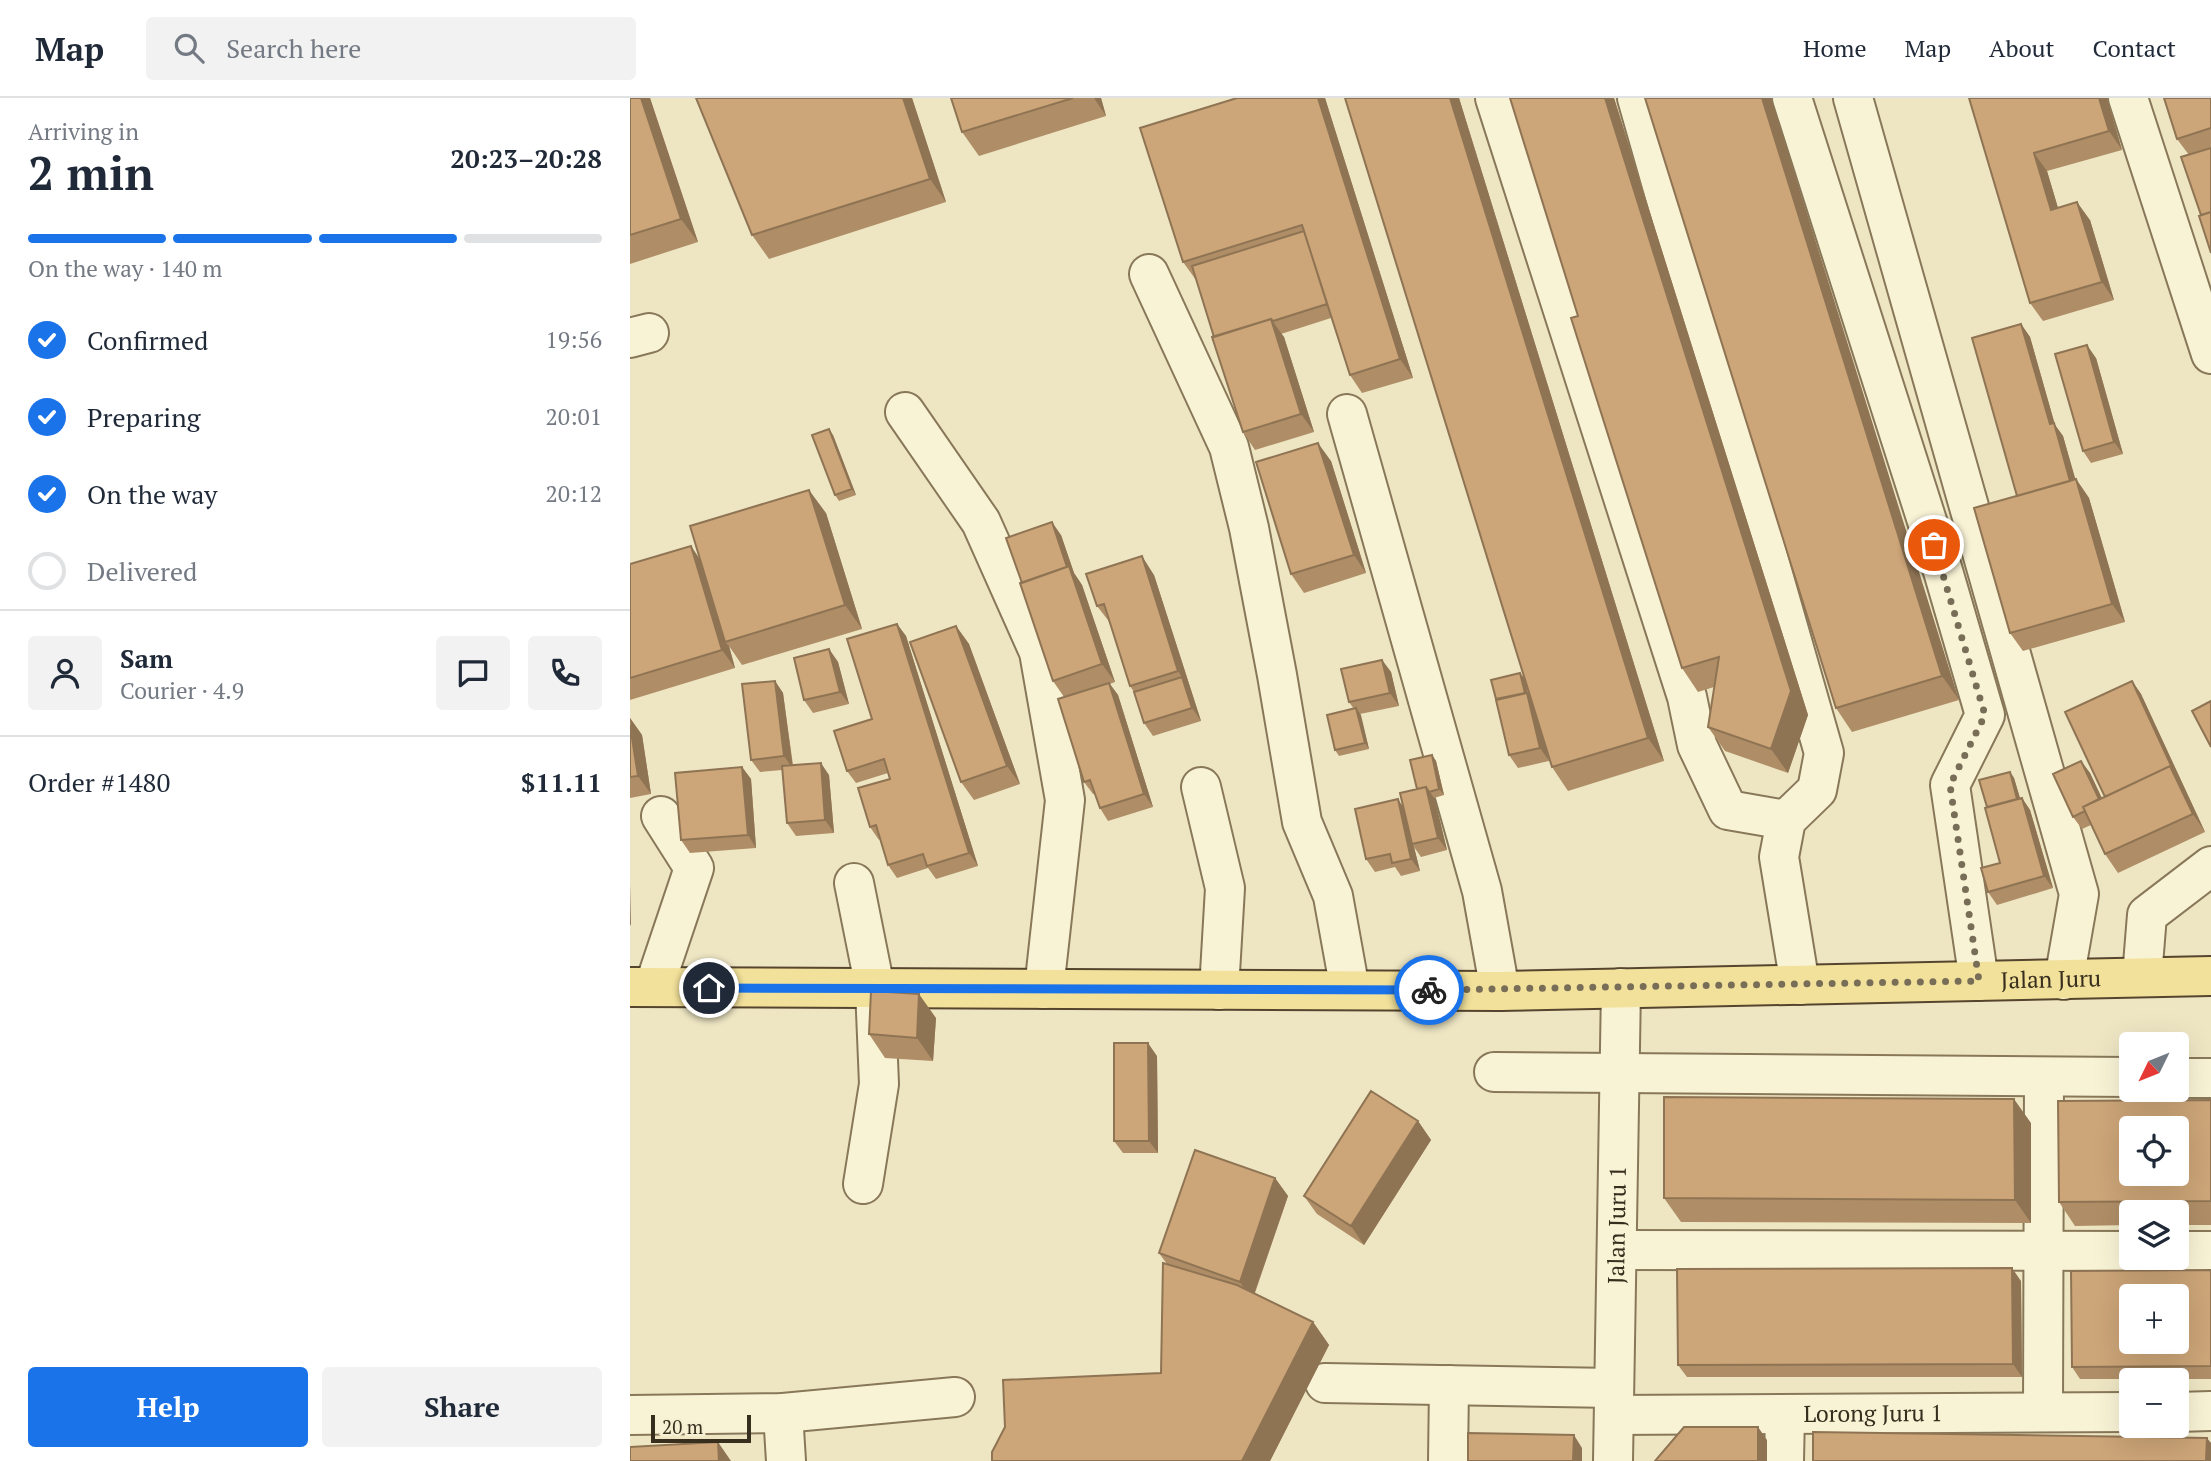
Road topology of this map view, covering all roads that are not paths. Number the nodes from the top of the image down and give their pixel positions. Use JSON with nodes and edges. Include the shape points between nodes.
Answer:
{"nodes":[{"id":1,"x":1495,"y":98,"type":"edge"},
{"id":2,"x":1637,"y":98,"type":"edge"},
{"id":3,"x":1792,"y":98,"type":"edge"},
{"id":4,"x":1853,"y":98,"type":"edge"},
{"id":5,"x":2128,"y":98,"type":"edge"},
{"id":6,"x":1149,"y":274,"type":"dead end"},
{"id":7,"x":2211,"y":354,"type":"edge"},
{"id":8,"x":905,"y":412,"type":"dead end"},
{"id":9,"x":1347,"y":414,"type":"dead end"},
{"id":10,"x":1201,"y":787,"type":"dead end"},
{"id":11,"x":661,"y":816,"type":"dead end"},
{"id":12,"x":1786,"y":820,"type":"junction"},
{"id":13,"x":2211,"y":866,"type":"edge"},
{"id":14,"x":854,"y":883,"type":"dead end"},
{"id":15,"x":2211,"y":976,"type":"edge"},
{"id":16,"x":2142,"y":977,"type":"junction"},
{"id":17,"x":2064,"y":980,"type":"junction"},
{"id":18,"x":1979,"y":981,"type":"junction"},
{"id":19,"x":1800,"y":985,"type":"junction"},
{"id":20,"x":642,"y":987,"type":"edge"},
{"id":21,"x":875,"y":988,"type":"junction"},
{"id":22,"x":1621,"y":988,"type":"junction"},
{"id":23,"x":1044,"y":989,"type":"junction"},
{"id":24,"x":1219,"y":990,"type":"junction"},
{"id":25,"x":1350,"y":990,"type":"junction"},
{"id":26,"x":1500,"y":991,"type":"junction"},
{"id":27,"x":1494,"y":1072,"type":"dead end"},
{"id":28,"x":1620,"y":1073,"type":"junction"},
{"id":29,"x":2044,"y":1077,"type":"junction"},
{"id":30,"x":2119,"y":1077,"type":"edge"},
{"id":31,"x":2189,"y":1078,"type":"edge"},
{"id":32,"x":2211,"y":1078,"type":"edge"},
{"id":33,"x":863,"y":1184,"type":"dead end"},
{"id":34,"x":1617,"y":1250,"type":"junction"},
{"id":35,"x":2043,"y":1251,"type":"junction"},
{"id":36,"x":2119,"y":1251,"type":"edge"},
{"id":37,"x":2189,"y":1251,"type":"edge"},
{"id":38,"x":2211,"y":1251,"type":"edge"},
{"id":39,"x":1325,"y":1383,"type":"dead end"},
{"id":40,"x":1449,"y":1385,"type":"junction"},
{"id":41,"x":955,"y":1397,"type":"dead end"},
{"id":42,"x":1614,"y":1401,"type":"junction"},
{"id":43,"x":2211,"y":1411,"type":"edge"},
{"id":44,"x":2043,"y":1412,"type":"junction"},
{"id":45,"x":2119,"y":1412,"type":"edge"},
{"id":46,"x":2189,"y":1412,"type":"edge"},
{"id":47,"x":783,"y":1413,"type":"junction"},
{"id":48,"x":1785,"y":1414,"type":"junction"},
{"id":49,"x":630,"y":1415,"type":"edge"},
{"id":50,"x":786,"y":1461,"type":"edge"},
{"id":51,"x":1448,"y":1461,"type":"edge"},
{"id":52,"x":1613,"y":1461,"type":"edge"},
{"id":53,"x":1784,"y":1461,"type":"edge"}],
"edges":[{"from":1,"to":12,"type":"street","via":[[1687,697],[1697,745],[1728,810]]},
{"from":2,"to":12,"type":"street","via":[[1824,753],[1817,790]]},
{"from":3,"to":18,"type":"street","via":[[1985,715],[1950,785]]},
{"from":4,"to":17,"type":"street","via":[[2079,894]]},
{"from":5,"to":7,"type":"street"},
{"from":6,"to":25,"type":"street","via":[[1229,447],[1252,541],[1302,821],[1333,896]]},
{"from":8,"to":23,"type":"street","via":[[981,522],[1039,652],[1065,800]]},
{"from":9,"to":26,"type":"street","via":[[1482,891]]},
{"from":10,"to":24,"type":"street","via":[[1226,888]]},
{"from":11,"to":20,"type":"street","via":[[694,868]]},
{"from":12,"to":19,"type":"street","via":[[1779,857]]},
{"from":13,"to":16,"type":"street","via":[[2147,915]]},
{"from":14,"to":21,"type":"street"},
{"from":15,"to":16,"type":"main road","name":"Jalan Juru"},
{"from":16,"to":17,"type":"main road","name":"Jalan Juru"},
{"from":17,"to":18,"type":"main road","name":"Jalan Juru"},
{"from":18,"to":19,"type":"main road","name":"Jalan Juru"},
{"from":19,"to":22,"type":"main road","name":"Jalan Juru"},
{"from":20,"to":21,"type":"main road","name":"Jalan Juru"},
{"from":21,"to":23,"type":"main road","name":"Jalan Juru"},
{"from":21,"to":33,"type":"street","via":[[879,1084]]},
{"from":22,"to":26,"type":"main road","name":"Jalan Juru"},
{"from":22,"to":28,"type":"street","name":"Jalan Juru 1"},
{"from":23,"to":24,"type":"main road","name":"Jalan Juru"},
{"from":24,"to":25,"type":"main road","name":"Jalan Juru"},
{"from":25,"to":26,"type":"main road","name":"Jalan Juru"},
{"from":27,"to":28,"type":"street"},
{"from":28,"to":29,"type":"street"},
{"from":28,"to":34,"type":"street","name":"Jalan Juru 1"},
{"from":29,"to":30,"type":"street"},
{"from":29,"to":35,"type":"street"},
{"from":31,"to":32,"type":"street"},
{"from":34,"to":35,"type":"street"},
{"from":34,"to":42,"type":"street","name":"Jalan Juru 1"},
{"from":35,"to":36,"type":"street"},
{"from":35,"to":44,"type":"street"},
{"from":37,"to":38,"type":"street"},
{"from":39,"to":40,"type":"street","name":"Lorong Juru 1"},
{"from":40,"to":42,"type":"street","name":"Lorong Juru 1"},
{"from":40,"to":51,"type":"street"},
{"from":41,"to":47,"type":"street"},
{"from":42,"to":48,"type":"street","name":"Lorong Juru 1"},
{"from":42,"to":52,"type":"street","name":"Jalan Juru 1"},
{"from":43,"to":46,"type":"street"},
{"from":44,"to":45,"type":"street","name":"Lorong Juru 1"},
{"from":44,"to":48,"type":"street","name":"Lorong Juru 1"},
{"from":47,"to":49,"type":"street"},
{"from":47,"to":50,"type":"street"},
{"from":48,"to":53,"type":"street"}]}
